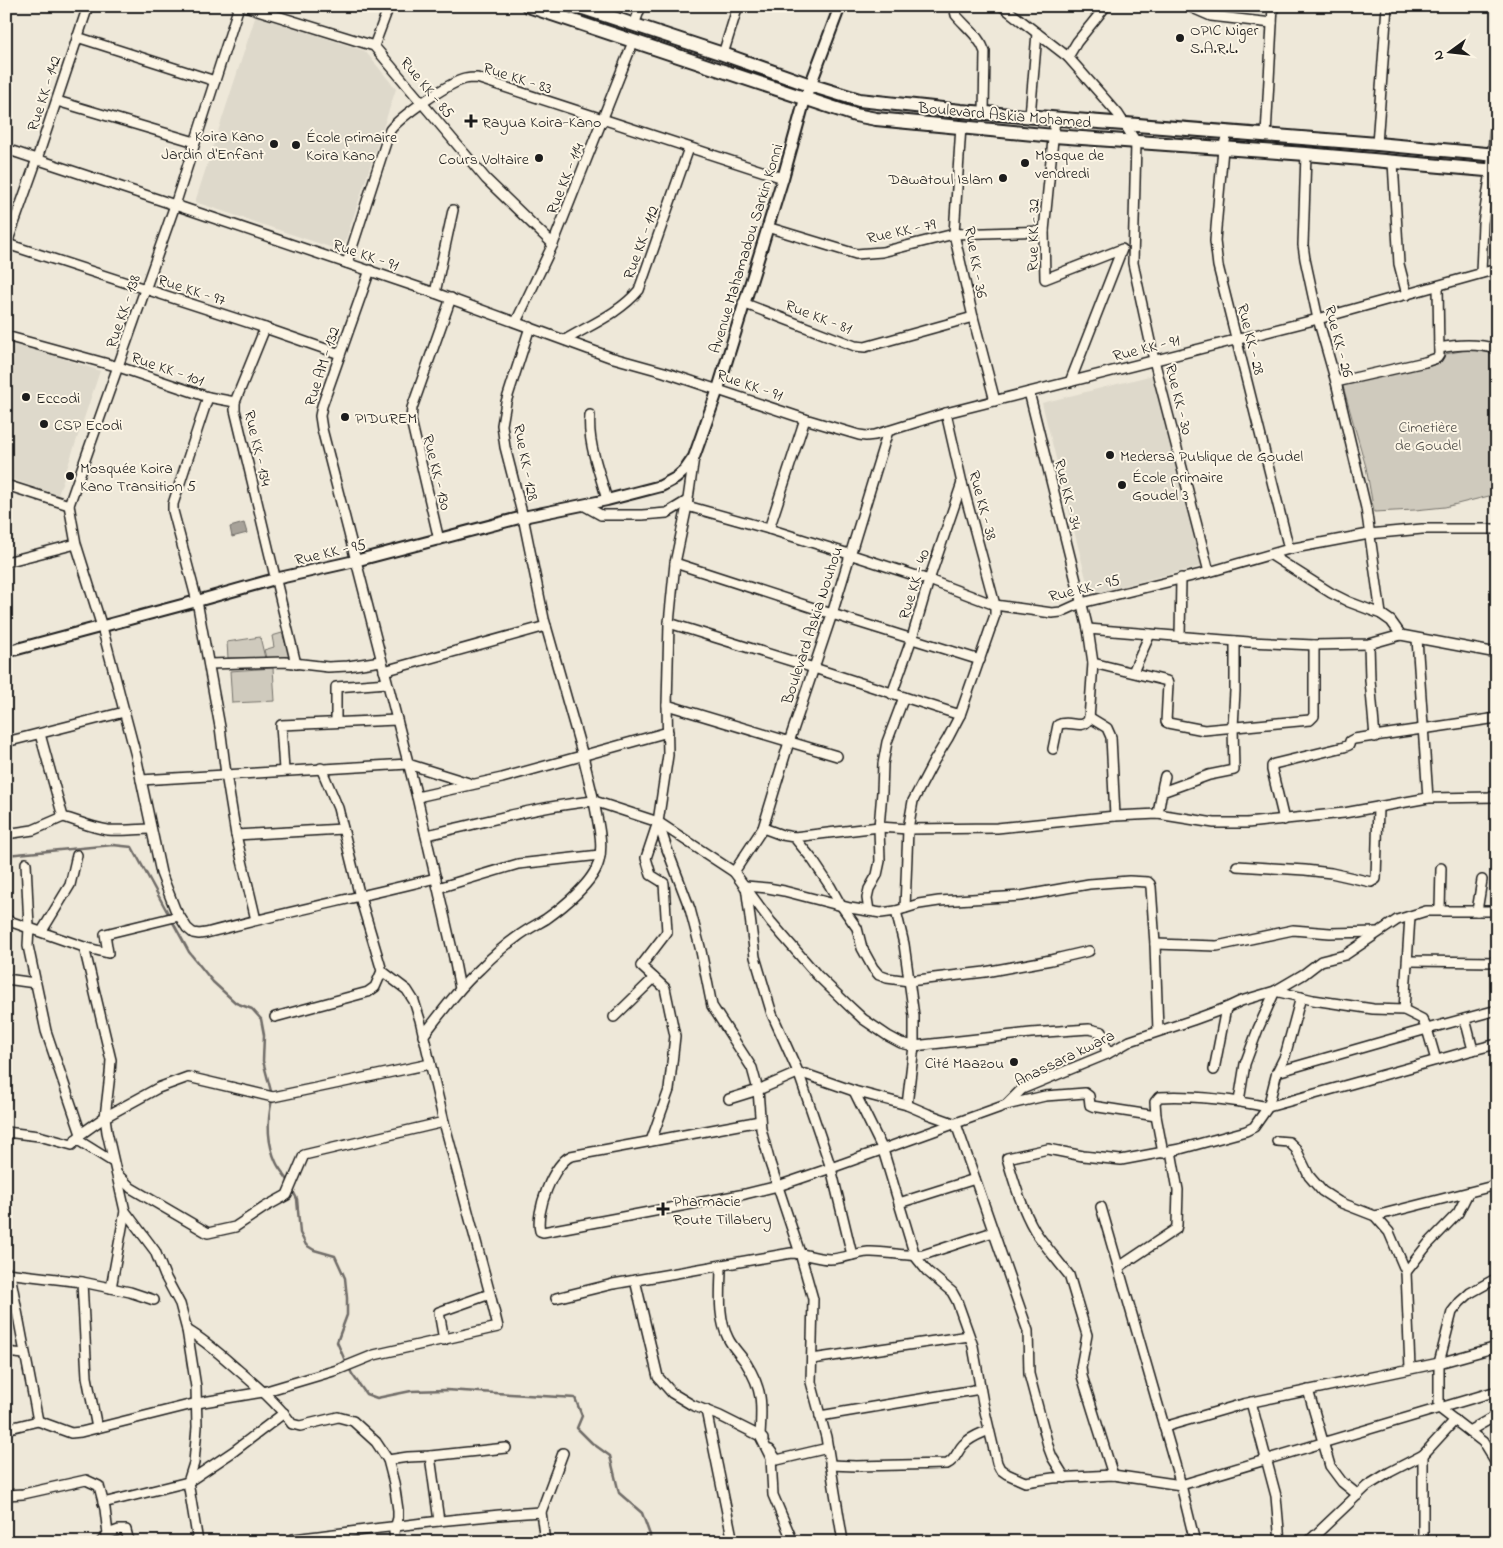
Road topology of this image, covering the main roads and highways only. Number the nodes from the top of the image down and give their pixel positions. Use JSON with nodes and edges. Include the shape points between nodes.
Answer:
{"nodes":[{"id":1,"x":528,"y":6,"type":"edge"},
{"id":2,"x":578,"y":6,"type":"edge"},
{"id":3,"x":1494,"y":155,"type":"edge"},
{"id":4,"x":1494,"y":171,"type":"edge"}],
"edges":[{"from":1,"to":4,"type":"main road","name":"Boulevard Askia Mohamed","via":[[855,115],[1054,136]]},
{"from":2,"to":3,"type":"main road","name":"Boulevard Askia Mohamed","via":[[859,100]]}]}
